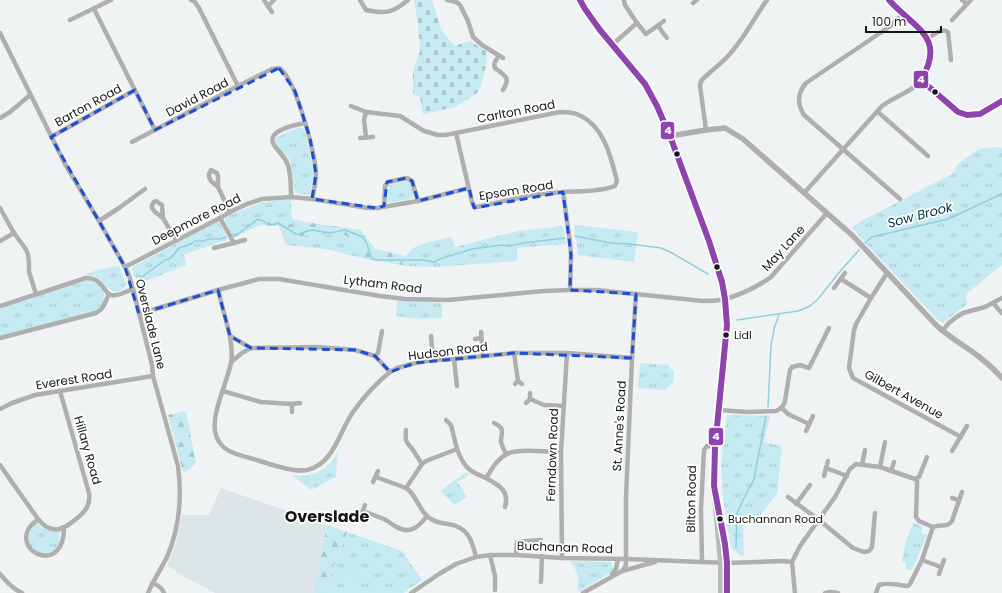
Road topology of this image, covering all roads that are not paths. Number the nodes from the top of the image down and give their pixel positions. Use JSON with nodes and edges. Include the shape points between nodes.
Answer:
{"nodes":[{"id":1,"x":112,"y":0,"type":"edge"},
{"id":2,"x":191,"y":0,"type":"edge"},
{"id":3,"x":264,"y":0,"type":"edge"},
{"id":4,"x":274,"y":0,"type":"edge"},
{"id":5,"x":360,"y":0,"type":"edge"},
{"id":6,"x":408,"y":0,"type":"edge"},
{"id":7,"x":447,"y":0,"type":"edge"},
{"id":8,"x":580,"y":0,"type":"edge"},
{"id":9,"x":624,"y":0,"type":"edge"},
{"id":10,"x":697,"y":0,"type":"edge"},
{"id":11,"x":767,"y":0,"type":"edge"},
{"id":12,"x":889,"y":0,"type":"edge"},
{"id":13,"x":962,"y":0,"type":"edge"},
{"id":14,"x":971,"y":0,"type":"edge"},
{"id":15,"x":693,"y":3,"type":"dead end"},
{"id":16,"x":967,"y":4,"type":"junction"},
{"id":17,"x":268,"y":6,"type":"junction"},
{"id":18,"x":94,"y":9,"type":"junction"},
{"id":19,"x":272,"y":12,"type":"dead end"},
{"id":20,"x":903,"y":14,"type":"junction"},
{"id":21,"x":70,"y":20,"type":"dead end"},
{"id":22,"x":952,"y":20,"type":"dead end"},
{"id":23,"x":664,"y":21,"type":"dead end"},
{"id":24,"x":638,"y":23,"type":"junction"},
{"id":25,"x":658,"y":26,"type":"junction"},
{"id":26,"x":0,"y":33,"type":"edge"},
{"id":27,"x":667,"y":38,"type":"dead end"},
{"id":28,"x":927,"y":39,"type":"junction"},
{"id":29,"x":612,"y":45,"type":"junction"},
{"id":30,"x":951,"y":60,"type":"dead end"},
{"id":31,"x":921,"y":80,"type":"junction"},
{"id":32,"x":238,"y":86,"type":"junction"},
{"id":33,"x":135,"y":90,"type":"junction"},
{"id":34,"x":503,"y":90,"type":"dead end"},
{"id":35,"x":30,"y":95,"type":"junction"},
{"id":36,"x":1002,"y":100,"type":"edge"},
{"id":37,"x":351,"y":106,"type":"dead end"},
{"id":38,"x":366,"y":112,"type":"junction"},
{"id":39,"x":878,"y":112,"type":"junction"},
{"id":40,"x":0,"y":118,"type":"edge"},
{"id":41,"x":305,"y":123,"type":"junction"},
{"id":42,"x":155,"y":130,"type":"junction"},
{"id":43,"x":706,"y":130,"type":"junction"},
{"id":44,"x":456,"y":133,"type":"junction"},
{"id":45,"x":373,"y":136,"type":"dead end"},
{"id":46,"x":670,"y":136,"type":"junction"},
{"id":47,"x":51,"y":137,"type":"junction"},
{"id":48,"x":366,"y":137,"type":"junction"},
{"id":49,"x":360,"y":138,"type":"dead end"},
{"id":50,"x":132,"y":142,"type":"dead end"},
{"id":51,"x":844,"y":149,"type":"junction"},
{"id":52,"x":928,"y":156,"type":"dead end"},
{"id":53,"x":218,"y":187,"type":"dead end"},
{"id":54,"x":469,"y":188,"type":"junction"},
{"id":55,"x":146,"y":189,"type":"dead end"},
{"id":56,"x":562,"y":192,"type":"junction"},
{"id":57,"x":804,"y":193,"type":"junction"},
{"id":58,"x":290,"y":197,"type":"junction"},
{"id":59,"x":900,"y":199,"type":"dead end"},
{"id":60,"x":312,"y":200,"type":"junction"},
{"id":61,"x":418,"y":201,"type":"junction"},
{"id":62,"x":384,"y":206,"type":"junction"},
{"id":63,"x":0,"y":208,"type":"edge"},
{"id":64,"x":230,"y":212,"type":"junction"},
{"id":65,"x":827,"y":213,"type":"junction"},
{"id":66,"x":163,"y":218,"type":"dead end"},
{"id":67,"x":220,"y":218,"type":"junction"},
{"id":68,"x":99,"y":221,"type":"junction"},
{"id":69,"x":14,"y":233,"type":"junction"},
{"id":70,"x":176,"y":240,"type":"junction"},
{"id":71,"x":245,"y":240,"type":"dead end"},
{"id":72,"x":0,"y":241,"type":"edge"},
{"id":73,"x":234,"y":243,"type":"junction"},
{"id":74,"x":214,"y":248,"type":"dead end"},
{"id":75,"x":125,"y":268,"type":"junction"},
{"id":76,"x":845,"y":273,"type":"dead end"},
{"id":77,"x":887,"y":273,"type":"junction"},
{"id":78,"x":841,"y":279,"type":"junction"},
{"id":79,"x":834,"y":288,"type":"dead end"},
{"id":80,"x":133,"y":289,"type":"junction"},
{"id":81,"x":218,"y":290,"type":"junction"},
{"id":82,"x":570,"y":290,"type":"junction"},
{"id":83,"x":36,"y":294,"type":"junction"},
{"id":84,"x":109,"y":294,"type":"junction"},
{"id":85,"x":636,"y":294,"type":"junction"},
{"id":86,"x":871,"y":298,"type":"junction"},
{"id":87,"x":1002,"y":298,"type":"edge"},
{"id":88,"x":725,"y":299,"type":"junction"},
{"id":89,"x":993,"y":303,"type":"junction"},
{"id":90,"x":0,"y":306,"type":"edge"},
{"id":91,"x":1002,"y":313,"type":"edge"},
{"id":92,"x":139,"y":314,"type":"junction"},
{"id":93,"x":828,"y":328,"type":"dead end"},
{"id":94,"x":382,"y":331,"type":"dead end"},
{"id":95,"x":480,"y":332,"type":"dead end"},
{"id":96,"x":942,"y":332,"type":"junction"},
{"id":97,"x":230,"y":336,"type":"junction"},
{"id":98,"x":431,"y":336,"type":"dead end"},
{"id":99,"x":0,"y":338,"type":"edge"},
{"id":100,"x":481,"y":338,"type":"junction"},
{"id":101,"x":475,"y":339,"type":"dead end"},
{"id":102,"x":251,"y":348,"type":"junction"},
{"id":103,"x":514,"y":353,"type":"junction"},
{"id":104,"x":567,"y":353,"type":"junction"},
{"id":105,"x":375,"y":356,"type":"junction"},
{"id":106,"x":483,"y":356,"type":"junction"},
{"id":107,"x":632,"y":358,"type":"junction"},
{"id":108,"x":454,"y":359,"type":"junction"},
{"id":109,"x":433,"y":360,"type":"junction"},
{"id":110,"x":231,"y":362,"type":"junction"},
{"id":111,"x":390,"y":372,"type":"junction"},
{"id":112,"x":153,"y":376,"type":"junction"},
{"id":113,"x":1002,"y":378,"type":"edge"},
{"id":114,"x":518,"y":383,"type":"dead end"},
{"id":115,"x":457,"y":386,"type":"dead end"},
{"id":116,"x":222,"y":391,"type":"junction"},
{"id":117,"x":60,"y":392,"type":"junction"},
{"id":118,"x":530,"y":393,"type":"dead end"},
{"id":119,"x":530,"y":399,"type":"junction"},
{"id":120,"x":300,"y":403,"type":"dead end"},
{"id":121,"x":526,"y":403,"type":"dead end"},
{"id":122,"x":292,"y":404,"type":"junction"},
{"id":123,"x":564,"y":406,"type":"junction"},
{"id":124,"x":782,"y":408,"type":"junction"},
{"id":125,"x":0,"y":409,"type":"edge"},
{"id":126,"x":719,"y":410,"type":"junction"},
{"id":127,"x":292,"y":412,"type":"dead end"},
{"id":128,"x":813,"y":416,"type":"dead end"},
{"id":129,"x":446,"y":420,"type":"dead end"},
{"id":130,"x":457,"y":421,"type":"dead end"},
{"id":131,"x":494,"y":423,"type":"dead end"},
{"id":132,"x":809,"y":424,"type":"junction"},
{"id":133,"x":451,"y":425,"type":"junction"},
{"id":134,"x":967,"y":426,"type":"dead end"},
{"id":135,"x":406,"y":430,"type":"dead end"},
{"id":136,"x":806,"y":431,"type":"dead end"},
{"id":137,"x":961,"y":437,"type":"junction"},
{"id":138,"x":885,"y":442,"type":"dead end"},
{"id":139,"x":716,"y":447,"type":"junction"},
{"id":140,"x":457,"y":449,"type":"junction"},
{"id":141,"x":865,"y":450,"type":"dead end"},
{"id":142,"x":952,"y":451,"type":"dead end"},
{"id":143,"x":561,"y":452,"type":"junction"},
{"id":144,"x":506,"y":454,"type":"junction"},
{"id":145,"x":927,"y":457,"type":"dead end"},
{"id":146,"x":828,"y":461,"type":"dead end"},
{"id":147,"x":894,"y":462,"type":"dead end"},
{"id":148,"x":422,"y":464,"type":"junction"},
{"id":149,"x":0,"y":465,"type":"edge"},
{"id":150,"x":862,"y":465,"type":"junction"},
{"id":151,"x":826,"y":468,"type":"junction"},
{"id":152,"x":880,"y":468,"type":"junction"},
{"id":153,"x":378,"y":470,"type":"dead end"},
{"id":154,"x":891,"y":471,"type":"junction"},
{"id":155,"x":824,"y":476,"type":"dead end"},
{"id":156,"x":847,"y":476,"type":"junction"},
{"id":157,"x":376,"y":477,"type":"junction"},
{"id":158,"x":486,"y":478,"type":"junction"},
{"id":159,"x":915,"y":479,"type":"junction"},
{"id":160,"x":373,"y":482,"type":"dead end"},
{"id":161,"x":810,"y":485,"type":"dead end"},
{"id":162,"x":406,"y":488,"type":"junction"},
{"id":163,"x":962,"y":492,"type":"dead end"},
{"id":164,"x":788,"y":497,"type":"dead end"},
{"id":165,"x":952,"y":498,"type":"dead end"},
{"id":166,"x":959,"y":500,"type":"junction"},
{"id":167,"x":796,"y":504,"type":"junction"},
{"id":168,"x":365,"y":505,"type":"dead end"},
{"id":169,"x":505,"y":506,"type":"dead end"},
{"id":170,"x":363,"y":511,"type":"junction"},
{"id":171,"x":875,"y":513,"type":"dead end"},
{"id":172,"x":427,"y":516,"type":"junction"},
{"id":173,"x":360,"y":518,"type":"dead end"},
{"id":174,"x":38,"y":519,"type":"junction"},
{"id":175,"x":819,"y":520,"type":"junction"},
{"id":176,"x":869,"y":525,"type":"dead end"},
{"id":177,"x":874,"y":526,"type":"junction"},
{"id":178,"x":933,"y":527,"type":"junction"},
{"id":179,"x":64,"y":528,"type":"junction"},
{"id":180,"x":541,"y":540,"type":"dead end"},
{"id":181,"x":490,"y":555,"type":"junction"},
{"id":182,"x":516,"y":555,"type":"junction"},
{"id":183,"x":542,"y":556,"type":"junction"},
{"id":184,"x":476,"y":557,"type":"junction"},
{"id":185,"x":562,"y":558,"type":"junction"},
{"id":186,"x":618,"y":559,"type":"junction"},
{"id":187,"x":627,"y":559,"type":"junction"},
{"id":188,"x":660,"y":560,"type":"junction"},
{"id":189,"x":922,"y":560,"type":"junction"},
{"id":190,"x":944,"y":560,"type":"dead end"},
{"id":191,"x":702,"y":562,"type":"junction"},
{"id":192,"x":724,"y":562,"type":"junction"},
{"id":193,"x":792,"y":562,"type":"junction"},
{"id":194,"x":941,"y":567,"type":"junction"},
{"id":195,"x":622,"y":571,"type":"junction"},
{"id":196,"x":0,"y":574,"type":"edge"},
{"id":197,"x":939,"y":574,"type":"dead end"},
{"id":198,"x":610,"y":577,"type":"junction"},
{"id":199,"x":541,"y":582,"type":"dead end"},
{"id":200,"x":152,"y":583,"type":"junction"},
{"id":201,"x":495,"y":590,"type":"dead end"},
{"id":202,"x":22,"y":593,"type":"edge"},
{"id":203,"x":148,"y":593,"type":"edge"},
{"id":204,"x":164,"y":593,"type":"edge"},
{"id":205,"x":411,"y":593,"type":"edge"},
{"id":206,"x":583,"y":593,"type":"edge"},
{"id":207,"x":721,"y":593,"type":"edge"},
{"id":208,"x":727,"y":593,"type":"edge"},
{"id":209,"x":795,"y":593,"type":"edge"},
{"id":210,"x":825,"y":593,"type":"edge"},
{"id":211,"x":838,"y":593,"type":"edge"},
{"id":212,"x":876,"y":593,"type":"edge"}],
"edges":[{"from":1,"to":18,"type":"street"},
{"from":2,"to":32,"type":"street","via":[[199,8]]},
{"from":3,"to":17,"type":"street"},
{"from":4,"to":17,"type":"street"},
{"from":5,"to":6,"type":"street","via":[[366,10],[380,12],[394,10]]},
{"from":7,"to":34,"type":"street","via":[[454,1],[460,6],[473,37],[501,57],[495,60],[494,64],[507,78]]},
{"from":8,"to":29,"type":"main road","name":"Bilton Road"},
{"from":9,"to":24,"type":"street"},
{"from":10,"to":15,"type":"street"},
{"from":11,"to":43,"type":"street","via":[[729,55],[701,81]]},
{"from":12,"to":20,"type":"street"},
{"from":13,"to":16,"type":"street"},
{"from":14,"to":16,"type":"street"},
{"from":16,"to":22,"type":"street"},
{"from":17,"to":19,"type":"street"},
{"from":18,"to":21,"type":"street"},
{"from":18,"to":33,"type":"street","name":"Barton Road"},
{"from":20,"to":28,"type":"street"},
{"from":20,"to":51,"type":"street","via":[[889,27],[806,83],[800,93],[798,99],[804,115]]},
{"from":23,"to":25,"type":"street"},
{"from":24,"to":25,"type":"street","via":[[646,34]]},
{"from":24,"to":29,"type":"street"},
{"from":25,"to":27,"type":"street"},
{"from":26,"to":35,"type":"street","name":"Overslade Lane"},
{"from":28,"to":30,"type":"street","via":[[940,30],[946,30]]},
{"from":28,"to":31,"type":"street","via":[[930,61]]},
{"from":29,"to":46,"type":"main road","name":"Bilton Road","via":[[645,84]]},
{"from":31,"to":36,"type":"street","via":[[958,112],[967,115],[980,114]]},
{"from":31,"to":39,"type":"street","via":[[889,101]]},
{"from":32,"to":41,"type":"street","name":"David Road","via":[[272,69],[282,70],[295,91]]},
{"from":32,"to":42,"type":"street","name":"David Road"},
{"from":33,"to":42,"type":"street","name":"Barton Road"},
{"from":33,"to":47,"type":"street","name":"Barton Road"},
{"from":35,"to":40,"type":"street"},
{"from":35,"to":47,"type":"street","name":"Overslade Lane"},
{"from":37,"to":38,"type":"street","name":"Carlton Road"},
{"from":38,"to":44,"type":"street","name":"Carlton Road","via":[[400,116],[420,129],[432,133]]},
{"from":38,"to":48,"type":"street"},
{"from":39,"to":51,"type":"street"},
{"from":39,"to":52,"type":"street"},
{"from":41,"to":58,"type":"street","via":[[275,133],[272,139],[288,164]]},
{"from":41,"to":60,"type":"street","via":[[316,174]]},
{"from":42,"to":50,"type":"street","name":"David Road"},
{"from":43,"to":46,"type":"street"},
{"from":43,"to":57,"type":"street","via":[[725,128],[733,132]]},
{"from":44,"to":54,"type":"street","name":"Epsom Road"},
{"from":44,"to":56,"type":"street","name":"Carlton Road","via":[[560,112],[579,115],[590,122],[602,136],[617,181],[615,186],[611,187]]},
{"from":45,"to":48,"type":"street"},
{"from":46,"to":88,"type":"main road","name":"Bilton Road","via":[[709,241]]},
{"from":47,"to":68,"type":"street","name":"Overslade Lane"},
{"from":48,"to":49,"type":"street"},
{"from":51,"to":57,"type":"street"},
{"from":51,"to":59,"type":"street"},
{"from":53,"to":64,"type":"street"},
{"from":54,"to":56,"type":"street","name":"Epsom Road","via":[[473,205],[477,207],[532,195]]},
{"from":54,"to":61,"type":"street","name":"Deepmore Road"},
{"from":55,"to":68,"type":"street"},
{"from":56,"to":82,"type":"street","name":"Epsom Road","via":[[570,242]]},
{"from":57,"to":65,"type":"street"},
{"from":58,"to":60,"type":"street","name":"Deepmore Road"},
{"from":58,"to":64,"type":"street","name":"Deepmore Road","via":[[262,199]]},
{"from":60,"to":62,"type":"street","name":"Deepmore Road","via":[[368,208]]},
{"from":61,"to":62,"type":"street","name":"Deepmore Road"},
{"from":61,"to":62,"type":"street","via":[[412,181],[408,178],[386,183]]},
{"from":63,"to":69,"type":"street"},
{"from":64,"to":67,"type":"street","name":"Deepmore Road"},
{"from":65,"to":77,"type":"street"},
{"from":65,"to":88,"type":"street","name":"May Lane","via":[[771,277],[761,284]]},
{"from":66,"to":70,"type":"street"},
{"from":67,"to":70,"type":"street","name":"Deepmore Road"},
{"from":67,"to":73,"type":"street"},
{"from":68,"to":75,"type":"street","name":"Overslade Lane"},
{"from":69,"to":72,"type":"street"},
{"from":69,"to":83,"type":"street","via":[[28,254],[29,272]]},
{"from":70,"to":75,"type":"street","name":"Deepmore Road"},
{"from":71,"to":73,"type":"street"},
{"from":73,"to":74,"type":"street"},
{"from":75,"to":80,"type":"street","name":"Overslade Lane"},
{"from":76,"to":78,"type":"street"},
{"from":77,"to":86,"type":"street","name":"Gilbert Avenue"},
{"from":77,"to":96,"type":"street"},
{"from":78,"to":79,"type":"street"},
{"from":78,"to":86,"type":"street"},
{"from":80,"to":84,"type":"street","via":[[116,296]]},
{"from":80,"to":92,"type":"street","name":"Overslade Lane"},
{"from":81,"to":82,"type":"street","name":"Lytham Road","via":[[259,280],[279,279],[405,299],[448,300]]},
{"from":81,"to":92,"type":"street","name":"Lytham Road"},
{"from":81,"to":97,"type":"street"},
{"from":82,"to":85,"type":"street","name":"Lytham Road"},
{"from":83,"to":84,"type":"street","via":[[86,278],[101,283]]},
{"from":83,"to":90,"type":"street"},
{"from":84,"to":99,"type":"street","via":[[99,312]]},
{"from":85,"to":88,"type":"street","name":"Lytham Road","via":[[703,301]]},
{"from":85,"to":107,"type":"street","name":"St. Anne's Road"},
{"from":86,"to":137,"type":"street","name":"Gilbert Avenue","via":[[854,330],[849,368],[853,378]]},
{"from":87,"to":89,"type":"street"},
{"from":88,"to":126,"type":"main road","name":"Bilton Road","via":[[726,329]]},
{"from":89,"to":91,"type":"street"},
{"from":89,"to":96,"type":"street","via":[[963,313]]},
{"from":92,"to":112,"type":"street","name":"Overslade Lane"},
{"from":93,"to":124,"type":"street","via":[[809,368],[800,365],[790,370]]},
{"from":94,"to":105,"type":"street","via":[[378,353]]},
{"from":95,"to":100,"type":"street"},
{"from":96,"to":113,"type":"street","via":[[978,356]]},
{"from":97,"to":102,"type":"street"},
{"from":97,"to":110,"type":"street","name":"Hudson Road"},
{"from":98,"to":109,"type":"street"},
{"from":100,"to":101,"type":"street"},
{"from":100,"to":106,"type":"street"},
{"from":102,"to":105,"type":"street","via":[[354,350]]},
{"from":102,"to":110,"type":"street"},
{"from":103,"to":104,"type":"street","name":"Hudson Road"},
{"from":103,"to":106,"type":"street","name":"Hudson Road"},
{"from":103,"to":114,"type":"street"},
{"from":104,"to":107,"type":"street","name":"Hudson Road"},
{"from":104,"to":123,"type":"street","name":"Ferndown Road"},
{"from":105,"to":111,"type":"street"},
{"from":106,"to":108,"type":"street","name":"Hudson Road"},
{"from":107,"to":187,"type":"street","name":"St. Anne's Road","via":[[626,497]]},
{"from":108,"to":109,"type":"street","name":"Hudson Road"},
{"from":108,"to":115,"type":"street"},
{"from":109,"to":111,"type":"street","name":"Hudson Road"},
{"from":110,"to":116,"type":"street","name":"Hudson Road"},
{"from":111,"to":116,"type":"street","name":"Hudson Road","via":[[374,386],[353,412],[330,455],[323,462],[306,470],[282,467],[226,450],[217,438],[214,426]]},
{"from":112,"to":117,"type":"street","name":"Everest Road"},
{"from":112,"to":200,"type":"street","name":"Overslade Lane","via":[[178,466],[180,491],[175,533],[166,558]]},
{"from":116,"to":122,"type":"street","via":[[261,402]]},
{"from":117,"to":125,"type":"street","name":"Everest Road","via":[[35,395]]},
{"from":117,"to":179,"type":"street","name":"Hillary Road","via":[[90,496],[85,511]]},
{"from":118,"to":119,"type":"street"},
{"from":119,"to":121,"type":"street"},
{"from":119,"to":123,"type":"street","via":[[544,405]]},
{"from":120,"to":122,"type":"street"},
{"from":122,"to":127,"type":"street"},
{"from":123,"to":143,"type":"street","name":"Ferndown Road"},
{"from":124,"to":126,"type":"street","via":[[776,411],[747,412]]},
{"from":124,"to":132,"type":"street","via":[[788,414]]},
{"from":126,"to":139,"type":"main road","name":"Bilton Road"},
{"from":128,"to":132,"type":"street"},
{"from":129,"to":133,"type":"street"},
{"from":130,"to":133,"type":"street"},
{"from":131,"to":144,"type":"street","via":[[502,424],[501,441]]},
{"from":132,"to":136,"type":"street"},
{"from":133,"to":140,"type":"street"},
{"from":134,"to":137,"type":"street"},
{"from":135,"to":148,"type":"street","via":[[403,436]]},
{"from":137,"to":142,"type":"street"},
{"from":138,"to":152,"type":"street"},
{"from":139,"to":191,"type":"street","name":"Bilton Road","via":[[707,446],[704,450]]},
{"from":139,"to":192,"type":"main road","name":"Bilton Road","via":[[714,486],[725,544]]},
{"from":140,"to":148,"type":"street"},
{"from":140,"to":158,"type":"street","via":[[467,468]]},
{"from":141,"to":150,"type":"street"},
{"from":143,"to":144,"type":"street","via":[[516,451]]},
{"from":143,"to":185,"type":"street","name":"Ferndown Road"},
{"from":144,"to":158,"type":"street"},
{"from":145,"to":159,"type":"street","via":[[919,477]]},
{"from":146,"to":151,"type":"street"},
{"from":147,"to":154,"type":"street"},
{"from":148,"to":162,"type":"street"},
{"from":149,"to":174,"type":"street"},
{"from":150,"to":152,"type":"street"},
{"from":150,"to":156,"type":"street","via":[[854,464]]},
{"from":151,"to":155,"type":"street"},
{"from":151,"to":156,"type":"street"},
{"from":152,"to":154,"type":"street"},
{"from":153,"to":157,"type":"street"},
{"from":154,"to":159,"type":"street"},
{"from":156,"to":175,"type":"street"},
{"from":157,"to":160,"type":"street"},
{"from":157,"to":162,"type":"street"},
{"from":158,"to":169,"type":"street","via":[[502,489],[509,501]]},
{"from":159,"to":178,"type":"street","via":[[917,519]]},
{"from":161,"to":167,"type":"street"},
{"from":162,"to":172,"type":"street"},
{"from":163,"to":166,"type":"street"},
{"from":164,"to":167,"type":"street"},
{"from":165,"to":166,"type":"street"},
{"from":166,"to":178,"type":"street","via":[[950,524]]},
{"from":167,"to":175,"type":"street"},
{"from":168,"to":170,"type":"street"},
{"from":170,"to":172,"type":"street","via":[[405,530],[416,528]]},
{"from":170,"to":173,"type":"street"},
{"from":171,"to":177,"type":"street"},
{"from":172,"to":184,"type":"street","via":[[436,522],[456,526],[464,531],[472,542]]},
{"from":174,"to":179,"type":"street","via":[[48,528]]},
{"from":174,"to":179,"type":"street","via":[[29,529],[26,538],[30,548],[38,554],[49,555],[57,550]]},
{"from":175,"to":177,"type":"street","via":[[853,548],[864,552],[872,547]]},
{"from":175,"to":193,"type":"street"},
{"from":176,"to":177,"type":"street"},
{"from":178,"to":189,"type":"street"},
{"from":180,"to":182,"type":"street","via":[[517,542]]},
{"from":181,"to":182,"type":"street","name":"Buchanan Road"},
{"from":181,"to":184,"type":"street","name":"Buchanan Road"},
{"from":181,"to":201,"type":"street"},
{"from":182,"to":183,"type":"street","name":"Buchanan Road"},
{"from":183,"to":185,"type":"street","name":"Buchanan Road"},
{"from":183,"to":199,"type":"street"},
{"from":184,"to":205,"type":"street","name":"Buchanan Road","via":[[456,564]]},
{"from":185,"to":186,"type":"street","name":"Buchanan Road"},
{"from":186,"to":187,"type":"street","name":"Buchanan Road"},
{"from":186,"to":198,"type":"street","via":[[616,569]]},
{"from":187,"to":188,"type":"street","name":"Buchanan Road"},
{"from":187,"to":195,"type":"street"},
{"from":188,"to":191,"type":"street","name":"Buchanan Road"},
{"from":188,"to":195,"type":"street"},
{"from":189,"to":194,"type":"street"},
{"from":189,"to":212,"type":"street","via":[[908,586],[882,584]]},
{"from":190,"to":194,"type":"street"},
{"from":191,"to":192,"type":"street","name":"Buchanan Road"},
{"from":192,"to":193,"type":"street","name":"Buchanan Road"},
{"from":192,"to":207,"type":"main road","name":"Bilton Road"},
{"from":192,"to":208,"type":"main road","name":"Bilton Road"},
{"from":193,"to":209,"type":"street"},
{"from":194,"to":197,"type":"street"},
{"from":195,"to":198,"type":"street"},
{"from":196,"to":202,"type":"street"},
{"from":198,"to":206,"type":"street"},
{"from":200,"to":203,"type":"street","name":"Overslade Lane"},
{"from":200,"to":204,"type":"street","via":[[159,586]]},
{"from":210,"to":211,"type":"street"}]}
